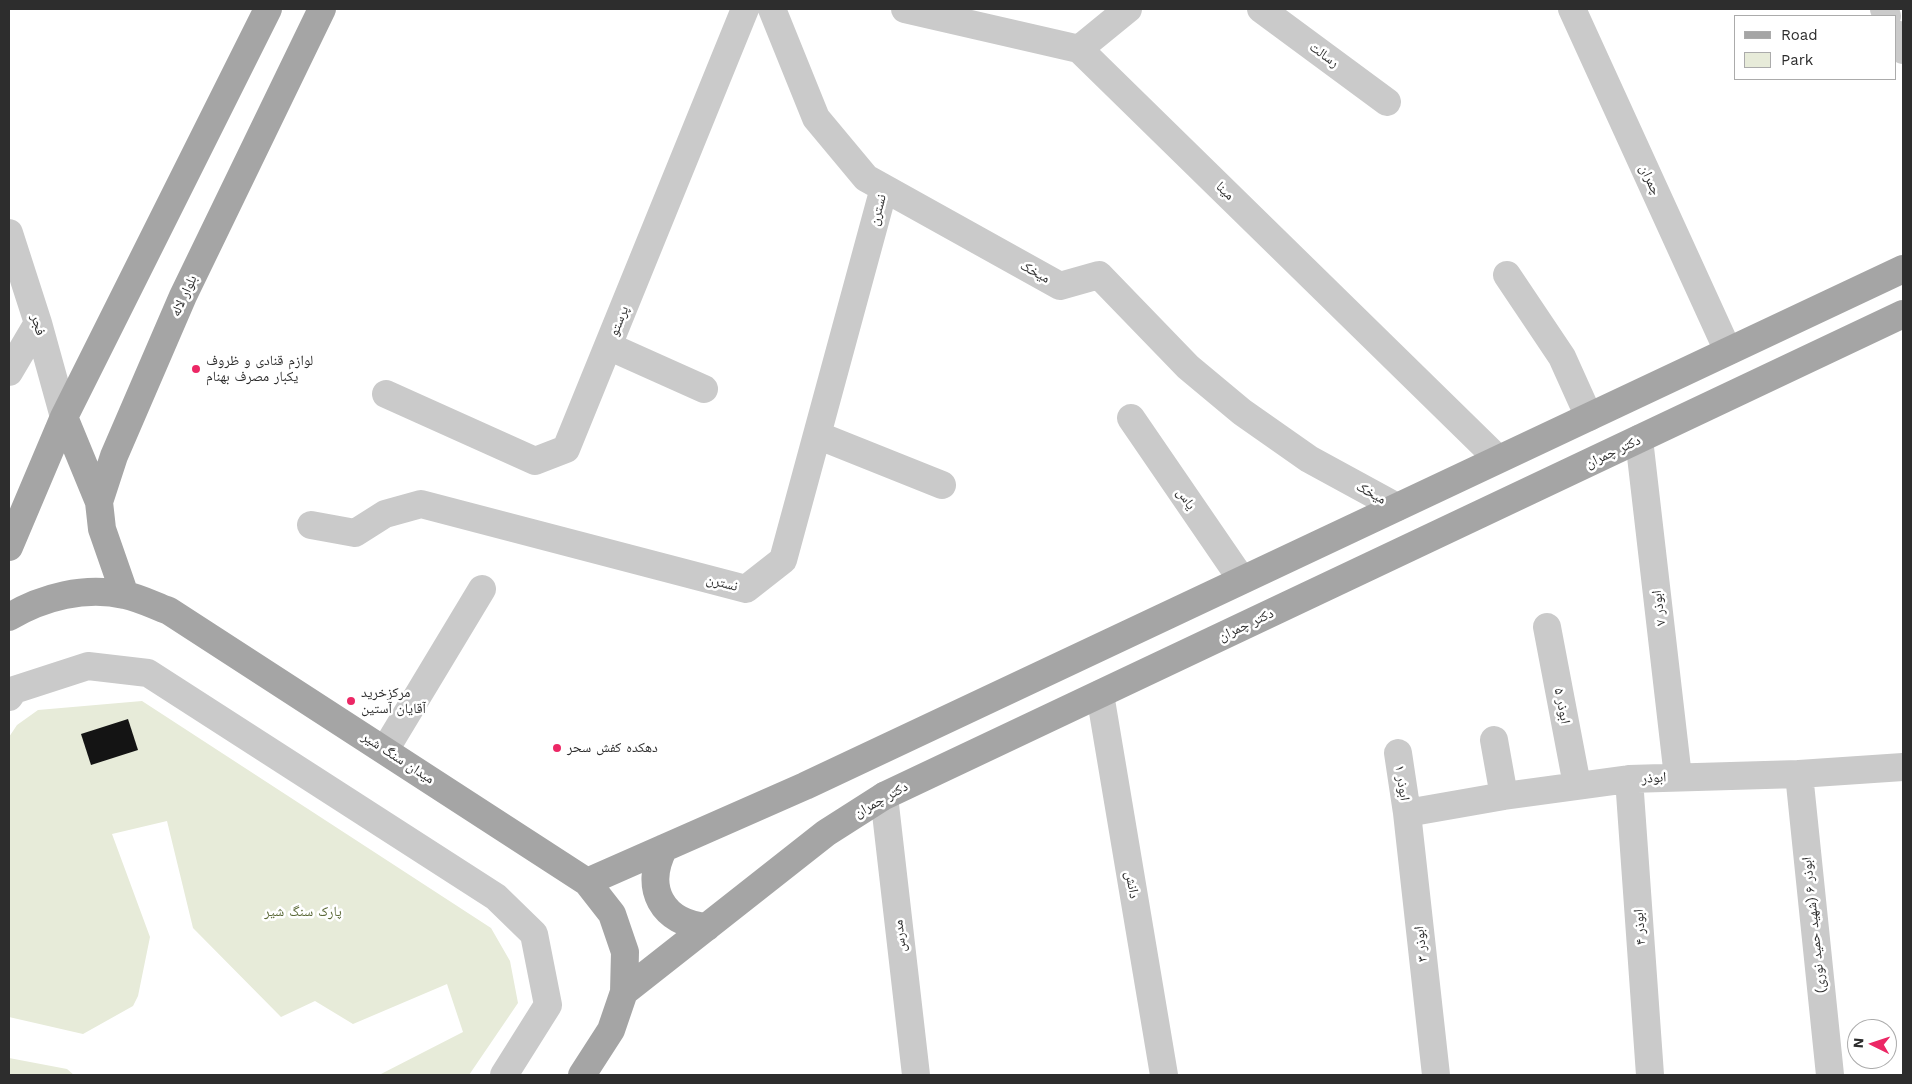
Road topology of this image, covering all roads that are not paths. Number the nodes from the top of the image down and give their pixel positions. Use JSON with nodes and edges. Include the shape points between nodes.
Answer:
{"nodes":[{"id":1,"x":268,"y":9,"type":"edge"},
{"id":2,"x":322,"y":9,"type":"edge"},
{"id":3,"x":745,"y":9,"type":"edge"},
{"id":4,"x":772,"y":9,"type":"edge"},
{"id":5,"x":905,"y":9,"type":"edge"},
{"id":6,"x":1128,"y":9,"type":"edge"},
{"id":7,"x":1261,"y":9,"type":"edge"},
{"id":8,"x":1572,"y":9,"type":"edge"},
{"id":9,"x":1897,"y":36,"type":"edge"},
{"id":10,"x":1080,"y":49,"type":"junction"},
{"id":11,"x":1903,"y":50,"type":"edge"},
{"id":12,"x":1387,"y":102,"type":"dead end"},
{"id":13,"x":884,"y":188,"type":"junction"},
{"id":14,"x":9,"y":233,"type":"edge"},
{"id":15,"x":1903,"y":269,"type":"edge"},
{"id":16,"x":1507,"y":275,"type":"dead end"},
{"id":17,"x":1903,"y":314,"type":"edge"},
{"id":18,"x":38,"y":323,"type":"junction"},
{"id":19,"x":608,"y":346,"type":"junction"},
{"id":20,"x":1728,"y":351,"type":"junction"},
{"id":21,"x":9,"y":372,"type":"edge"},
{"id":22,"x":704,"y":389,"type":"dead end"},
{"id":23,"x":386,"y":394,"type":"dead end"},
{"id":24,"x":64,"y":417,"type":"junction"},
{"id":25,"x":1589,"y":417,"type":"junction"},
{"id":26,"x":1131,"y":418,"type":"dead end"},
{"id":27,"x":817,"y":435,"type":"junction"},
{"id":28,"x":1639,"y":439,"type":"junction"},
{"id":29,"x":1498,"y":459,"type":"junction"},
{"id":30,"x":942,"y":485,"type":"dead end"},
{"id":31,"x":100,"y":502,"type":"junction"},
{"id":32,"x":1397,"y":507,"type":"junction"},
{"id":33,"x":311,"y":525,"type":"dead end"},
{"id":34,"x":9,"y":547,"type":"edge"},
{"id":35,"x":1242,"y":580,"type":"junction"},
{"id":36,"x":482,"y":589,"type":"dead end"},
{"id":37,"x":124,"y":595,"type":"junction"},
{"id":38,"x":9,"y":617,"type":"edge"},
{"id":39,"x":1547,"y":627,"type":"dead end"},
{"id":40,"x":1100,"y":694,"type":"junction"},
{"id":41,"x":9,"y":697,"type":"edge"},
{"id":42,"x":1494,"y":740,"type":"dead end"},
{"id":43,"x":385,"y":750,"type":"junction"},
{"id":44,"x":1398,"y":753,"type":"dead end"},
{"id":45,"x":1903,"y":767,"type":"edge"},
{"id":46,"x":1799,"y":774,"type":"junction"},
{"id":47,"x":1678,"y":777,"type":"junction"},
{"id":48,"x":1629,"y":779,"type":"junction"},
{"id":49,"x":1577,"y":785,"type":"junction"},
{"id":50,"x":884,"y":796,"type":"junction"},
{"id":51,"x":1504,"y":796,"type":"junction"},
{"id":52,"x":1407,"y":813,"type":"junction"},
{"id":53,"x":664,"y":848,"type":"junction"},
{"id":54,"x":587,"y":882,"type":"junction"},
{"id":55,"x":707,"y":927,"type":"junction"},
{"id":56,"x":624,"y":992,"type":"junction"},
{"id":57,"x":504,"y":1075,"type":"edge"},
{"id":58,"x":582,"y":1075,"type":"edge"},
{"id":59,"x":916,"y":1075,"type":"edge"},
{"id":60,"x":1164,"y":1075,"type":"edge"},
{"id":61,"x":1436,"y":1075,"type":"edge"},
{"id":62,"x":1650,"y":1075,"type":"edge"},
{"id":63,"x":1830,"y":1075,"type":"edge"}],
"edges":[{"from":1,"to":24,"type":"main road"},
{"from":2,"to":31,"type":"main road","name":"بلوار لاله","via":[[183,296],[114,456]]},
{"from":3,"to":19,"type":"street","name":"پرستو"},
{"from":4,"to":13,"type":"street","name":"میخک","via":[[816,118],[866,178]]},
{"from":5,"to":10,"type":"street"},
{"from":6,"to":10,"type":"street"},
{"from":7,"to":12,"type":"street","name":"رسالت"},
{"from":8,"to":20,"type":"street","name":"چمران"},
{"from":9,"to":11,"type":"street"},
{"from":10,"to":29,"type":"street","name":"مینا"},
{"from":13,"to":27,"type":"street","name":"نسترن"},
{"from":13,"to":32,"type":"street","name":"میخک","via":[[1060,286],[1099,275],[1188,367],[1242,412],[1309,459]]},
{"from":14,"to":18,"type":"street","name":"فجر"},
{"from":15,"to":20,"type":"main road"},
{"from":16,"to":25,"type":"street","via":[[1562,357]]},
{"from":17,"to":28,"type":"main road","name":"دکتر چمران"},
{"from":18,"to":21,"type":"street"},
{"from":18,"to":24,"type":"street","name":"فجر"},
{"from":19,"to":22,"type":"street"},
{"from":19,"to":23,"type":"street","name":"پرستو","via":[[566,449],[535,462]]},
{"from":20,"to":25,"type":"main road"},
{"from":24,"to":31,"type":"main road"},
{"from":24,"to":34,"type":"main road"},
{"from":25,"to":29,"type":"main road"},
{"from":26,"to":35,"type":"street","name":"یاس"},
{"from":27,"to":30,"type":"street"},
{"from":27,"to":33,"type":"street","name":"نسترن","via":[[783,560],[746,589],[421,504],[385,514],[355,533]]},
{"from":28,"to":40,"type":"main road","name":"دکتر چمران"},
{"from":28,"to":47,"type":"street","name":"ابوذر ۷"},
{"from":29,"to":32,"type":"main road"},
{"from":31,"to":37,"type":"main road","name":"بلوار لاله","via":[[102,529]]},
{"from":32,"to":35,"type":"main road"},
{"from":35,"to":53,"type":"main road","via":[[805,786]]},
{"from":36,"to":43,"type":"street"},
{"from":37,"to":38,"type":"main road","name":"میدان سنگ شیر","via":[[78,592],[31,604]]},
{"from":37,"to":43,"type":"main road","name":"میدان سنگ شیر","via":[[169,611]]},
{"from":39,"to":49,"type":"street","name":"ابوذر ۵"},
{"from":40,"to":50,"type":"main road","name":"دکتر چمران"},
{"from":40,"to":60,"type":"street","name":"دانش"},
{"from":41,"to":57,"type":"street","via":[[14,690],[88,666],[148,673],[496,897],[534,934],[548,1005]]},
{"from":42,"to":51,"type":"street"},
{"from":43,"to":54,"type":"main road","name":"میدان سنگ شیر"},
{"from":44,"to":52,"type":"street","name":"ابوذر ۱"},
{"from":45,"to":46,"type":"street","name":"ابوذر"},
{"from":46,"to":47,"type":"street","name":"ابوذر"},
{"from":46,"to":63,"type":"street","name":"ابوذر ۶ (شهید حمید نوری)"},
{"from":47,"to":48,"type":"street","name":"ابوذر"},
{"from":48,"to":49,"type":"street","name":"ابوذر"},
{"from":48,"to":62,"type":"street","name":"ابوذر ۴"},
{"from":49,"to":51,"type":"street","name":"ابوذر"},
{"from":50,"to":55,"type":"main road","name":"دکتر چمران","via":[[826,833]]},
{"from":50,"to":59,"type":"street","name":"مدرس"},
{"from":51,"to":52,"type":"street","name":"ابوذر"},
{"from":52,"to":61,"type":"street","name":"ابوذر ۳"},
{"from":53,"to":54,"type":"main road"},
{"from":53,"to":55,"type":"main road","via":[[655,874],[660,900],[679,920]]},
{"from":54,"to":56,"type":"main road","name":"میدان سنگ شیر","via":[[612,914],[625,952]]},
{"from":55,"to":56,"type":"main road","name":"دکتر چمران"},
{"from":56,"to":58,"type":"main road","name":"میدان سنگ شیر","via":[[611,1030]]}]}
